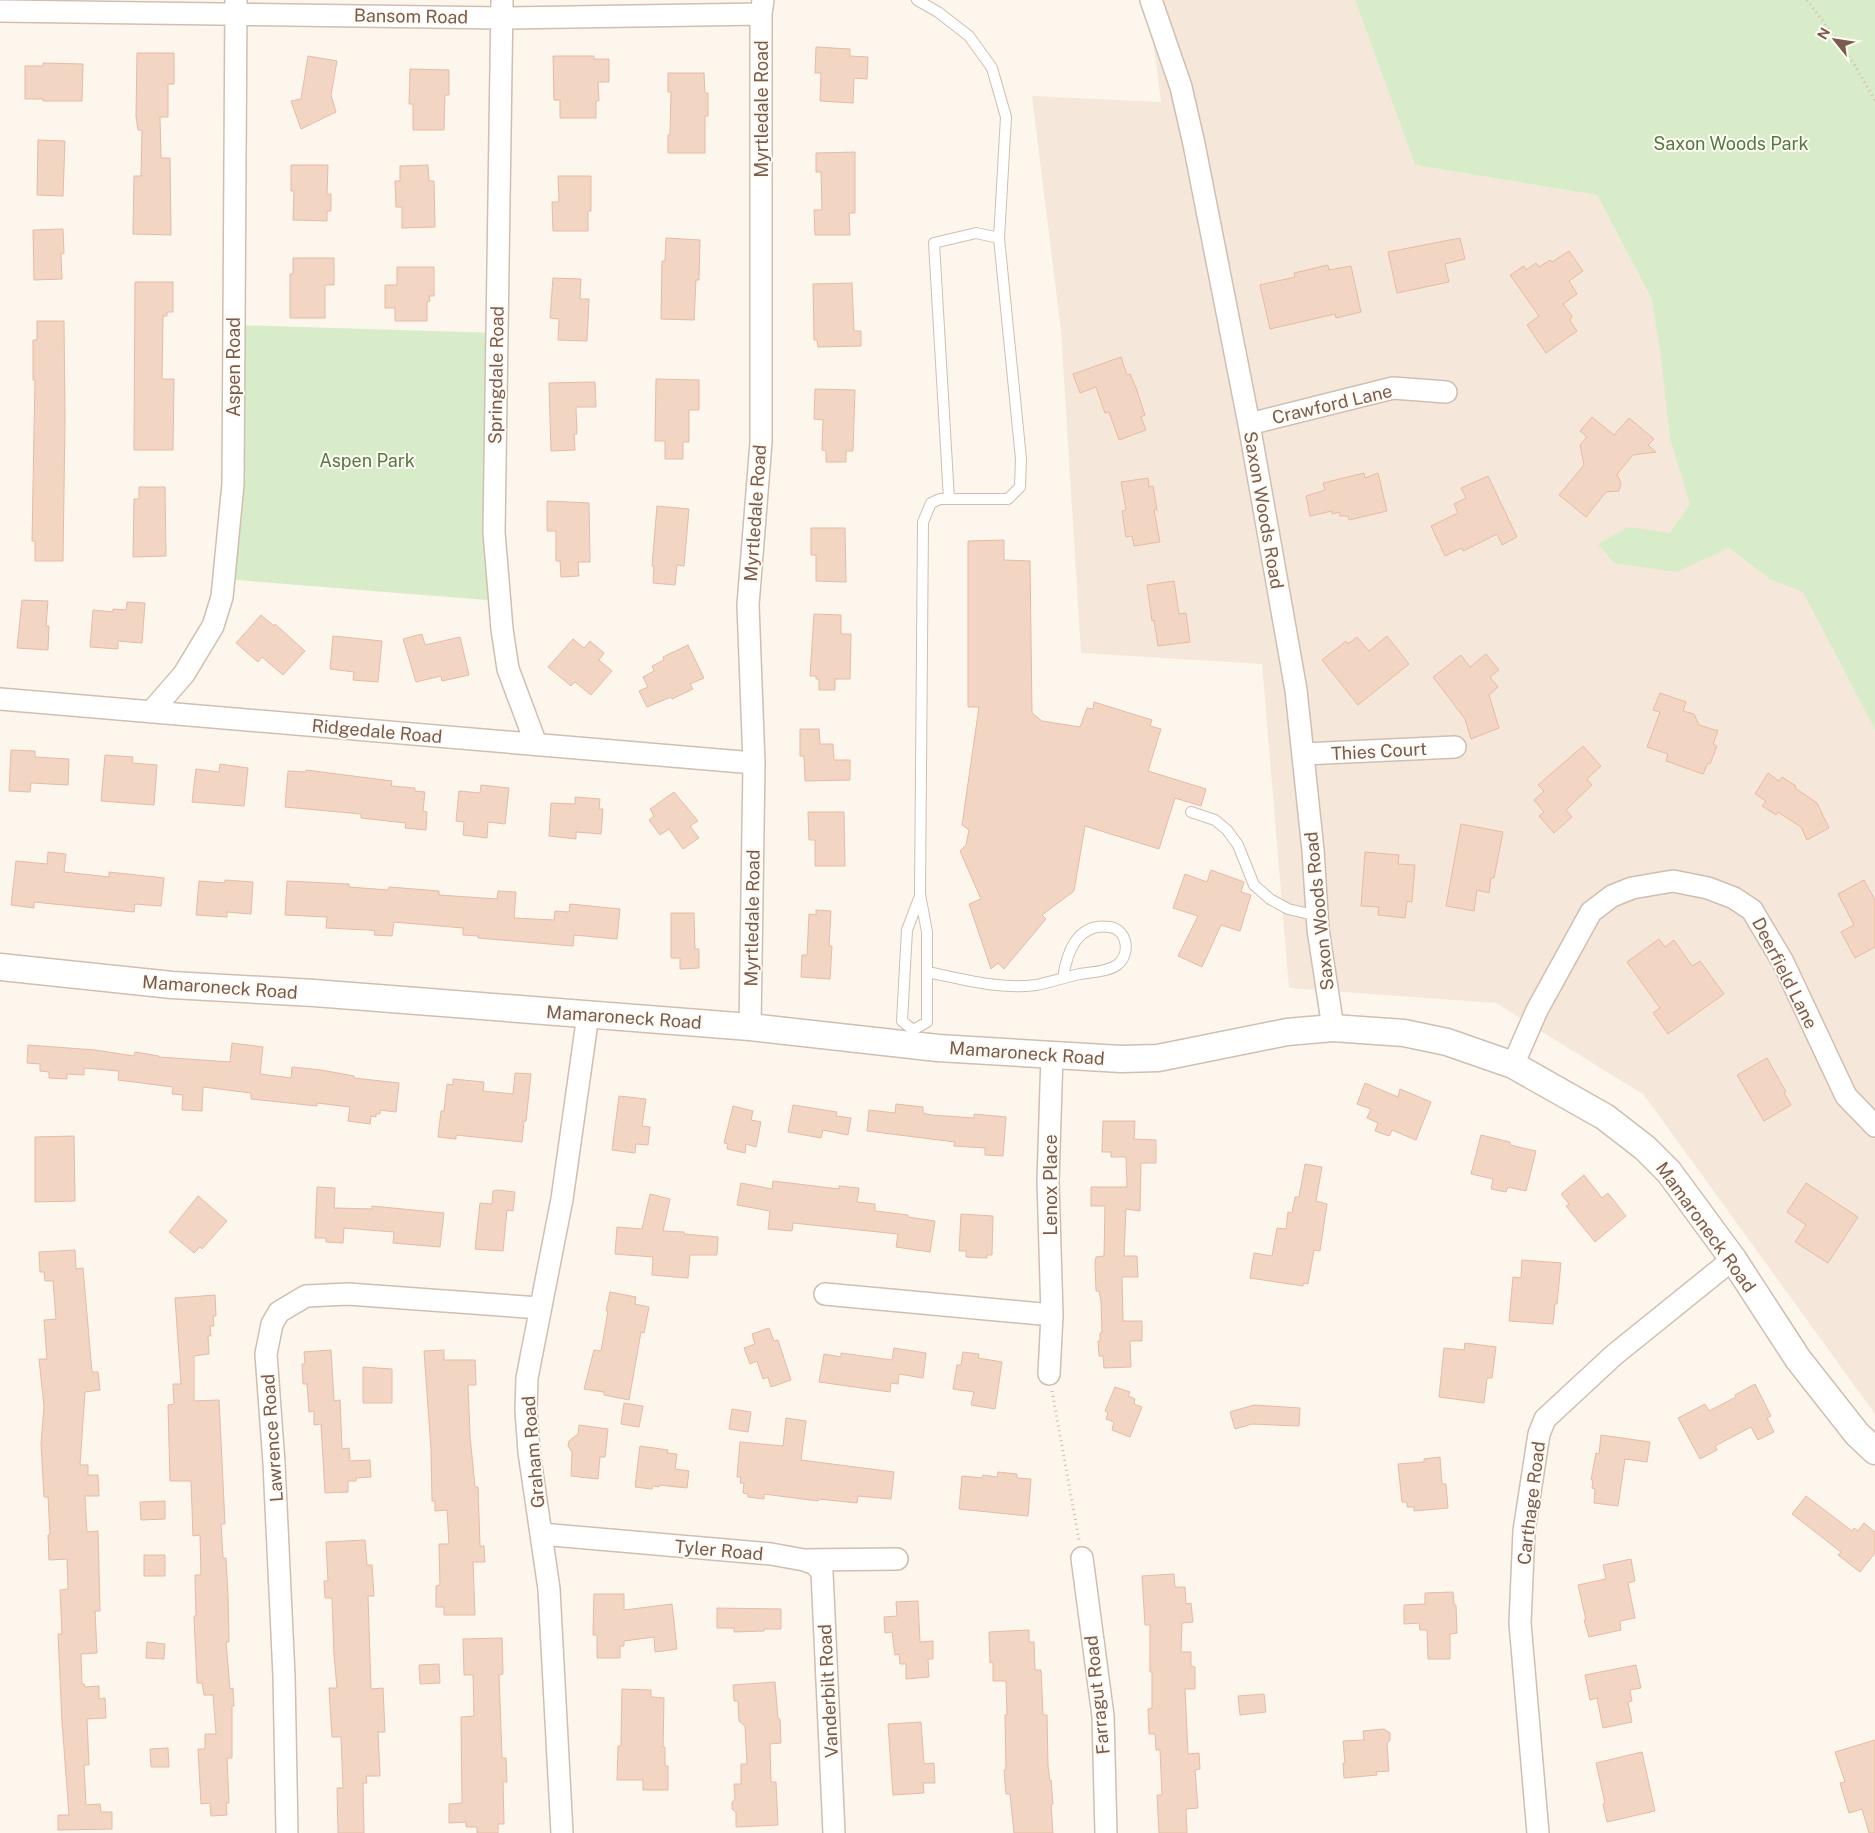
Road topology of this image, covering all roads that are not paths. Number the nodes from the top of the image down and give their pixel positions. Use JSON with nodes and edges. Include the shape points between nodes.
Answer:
{"nodes":[{"id":1,"x":917,"y":0,"type":"edge"},
{"id":2,"x":1151,"y":0,"type":"edge"},
{"id":3,"x":236,"y":7,"type":"edge"},
{"id":4,"x":762,"y":7,"type":"edge"},
{"id":5,"x":502,"y":9,"type":"edge"},
{"id":6,"x":0,"y":11,"type":"edge"},
{"id":7,"x":999,"y":238,"type":"junction"},
{"id":8,"x":1446,"y":392,"type":"dead end"},
{"id":9,"x":1249,"y":424,"type":"junction"},
{"id":10,"x":949,"y":499,"type":"junction"},
{"id":11,"x":0,"y":699,"type":"edge"},
{"id":12,"x":151,"y":712,"type":"junction"},
{"id":13,"x":536,"y":744,"type":"junction"},
{"id":14,"x":1455,"y":747,"type":"dead end"},
{"id":15,"x":1302,"y":754,"type":"junction"},
{"id":16,"x":754,"y":763,"type":"junction"},
{"id":17,"x":1191,"y":812,"type":"dead end"},
{"id":18,"x":920,"y":894,"type":"junction"},
{"id":19,"x":1318,"y":916,"type":"junction"},
{"id":20,"x":0,"y":967,"type":"edge"},
{"id":21,"x":927,"y":972,"type":"junction"},
{"id":22,"x":1063,"y":978,"type":"junction"},
{"id":23,"x":588,"y":1015,"type":"junction"},
{"id":24,"x":750,"y":1026,"type":"junction"},
{"id":25,"x":1333,"y":1028,"type":"junction"},
{"id":26,"x":913,"y":1038,"type":"junction"},
{"id":27,"x":1052,"y":1055,"type":"junction"},
{"id":28,"x":1513,"y":1065,"type":"junction"},
{"id":29,"x":1875,"y":1126,"type":"edge"},
{"id":30,"x":1733,"y":1259,"type":"junction"},
{"id":31,"x":825,"y":1294,"type":"dead end"},
{"id":32,"x":540,"y":1308,"type":"junction"},
{"id":33,"x":1052,"y":1315,"type":"junction"},
{"id":34,"x":1049,"y":1374,"type":"road end"},
{"id":35,"x":1875,"y":1451,"type":"edge"},
{"id":36,"x":541,"y":1534,"type":"junction"},
{"id":37,"x":1082,"y":1558,"type":"road end"},
{"id":38,"x":897,"y":1559,"type":"dead end"},
{"id":39,"x":804,"y":1560,"type":"junction"},
{"id":40,"x":287,"y":1833,"type":"edge"},
{"id":41,"x":562,"y":1833,"type":"edge"},
{"id":42,"x":834,"y":1833,"type":"edge"},
{"id":43,"x":1106,"y":1833,"type":"edge"},
{"id":44,"x":1538,"y":1833,"type":"edge"}],
"edges":[{"from":1,"to":7,"type":"lane","via":[[969,36],[992,68],[1006,117]]},
{"from":2,"to":9,"type":"street","name":"Saxon Woods Road","via":[[1188,116]]},
{"from":3,"to":5,"type":"street","name":"Bansom Road"},
{"from":3,"to":6,"type":"street","name":"Bansom Road"},
{"from":3,"to":12,"type":"street","name":"Aspen Road","via":[[233,484],[222,597],[213,626],[184,674]]},
{"from":4,"to":5,"type":"street","name":"Bansom Road"},
{"from":4,"to":16,"type":"street","name":"Myrtledale Road","via":[[761,442],[748,605]]},
{"from":5,"to":13,"type":"street","name":"Springdale Road","via":[[494,532],[508,669]]},
{"from":7,"to":10,"type":"lane","via":[[976,233],[934,243]]},
{"from":7,"to":10,"type":"lane","via":[[1021,459],[1020,487],[1008,499]]},
{"from":8,"to":9,"type":"street","name":"Crawford Lane","via":[[1394,388]]},
{"from":9,"to":15,"type":"street","name":"Saxon Woods Road","via":[[1296,690]]},
{"from":10,"to":18,"type":"lane","via":[[931,503],[923,522]]},
{"from":11,"to":12,"type":"street","name":"Ridgedale Road"},
{"from":12,"to":13,"type":"street","name":"Ridgedale Road"},
{"from":13,"to":16,"type":"street","name":"Ridgedale Road"},
{"from":14,"to":15,"type":"street","name":"Thies Court"},
{"from":15,"to":19,"type":"street","name":"Saxon Woods Road"},
{"from":16,"to":24,"type":"street","name":"Myrtledale Road"},
{"from":17,"to":19,"type":"lane","via":[[1215,820],[1227,830],[1238,845],[1254,885],[1270,899],[1288,909]]},
{"from":18,"to":21,"type":"lane","via":[[928,932]]},
{"from":18,"to":26,"type":"lane","via":[[907,930],[902,1020]]},
{"from":19,"to":25,"type":"street","name":"Saxon Woods Road"},
{"from":20,"to":23,"type":"street","name":"Mamaroneck Road","via":[[172,985],[314,992]]},
{"from":21,"to":22,"type":"lane","via":[[998,986],[1035,985]]},
{"from":21,"to":26,"type":"lane","via":[[927,1022]]},
{"from":22,"to":22,"type":"lane","via":[[1118,964],[1125,954],[1123,933],[1114,927],[1101,925],[1090,928],[1072,947]]},
{"from":23,"to":24,"type":"street","name":"Mamaroneck Road"},
{"from":23,"to":32,"type":"street","name":"Graham Road","via":[[562,1199]]},
{"from":24,"to":26,"type":"street","name":"Mamaroneck Road"},
{"from":25,"to":27,"type":"street","name":"Mamaroneck Road","via":[[1287,1032],[1158,1058]]},
{"from":25,"to":28,"type":"street","name":"Mamaroneck Road","via":[[1404,1033],[1447,1042]]},
{"from":26,"to":27,"type":"street","name":"Mamaroneck Road"},
{"from":27,"to":33,"type":"street","name":"Lenox Place","via":[[1048,1181]]},
{"from":28,"to":29,"type":"street","name":"Deerfield Lane","via":[[1538,1010],[1591,912],[1612,896],[1632,888],[1673,881],[1708,888],[1734,898],[1752,910],[1783,962],[1846,1096]]},
{"from":28,"to":30,"type":"street","name":"Mamaroneck Road","via":[[1605,1117],[1645,1148],[1669,1172]]},
{"from":30,"to":35,"type":"street","name":"Mamaroneck Road","via":[[1798,1359],[1857,1434]]},
{"from":30,"to":44,"type":"street","name":"Carthage Road","via":[[1614,1355],[1545,1419],[1538,1434],[1524,1531],[1520,1622]]},
{"from":31,"to":33,"type":"street"},
{"from":32,"to":36,"type":"street","name":"Graham Road","via":[[527,1378],[526,1410]]},
{"from":32,"to":40,"type":"street","name":"Lawrence Road","via":[[348,1294],[306,1296],[279,1312],[272,1324],[266,1354],[284,1676]]},
{"from":33,"to":34,"type":"street","name":"Lenox Place"},
{"from":36,"to":39,"type":"street","name":"Tyler Road","via":[[771,1554]]},
{"from":36,"to":41,"type":"street","name":"Graham Road","via":[[549,1589]]},
{"from":37,"to":43,"type":"street","name":"Farragut Road","via":[[1102,1716]]},
{"from":38,"to":39,"type":"street","name":"Tyler Road"},
{"from":39,"to":42,"type":"street","name":"Vanderbilt Road","via":[[815,1564],[822,1572]]}]}
